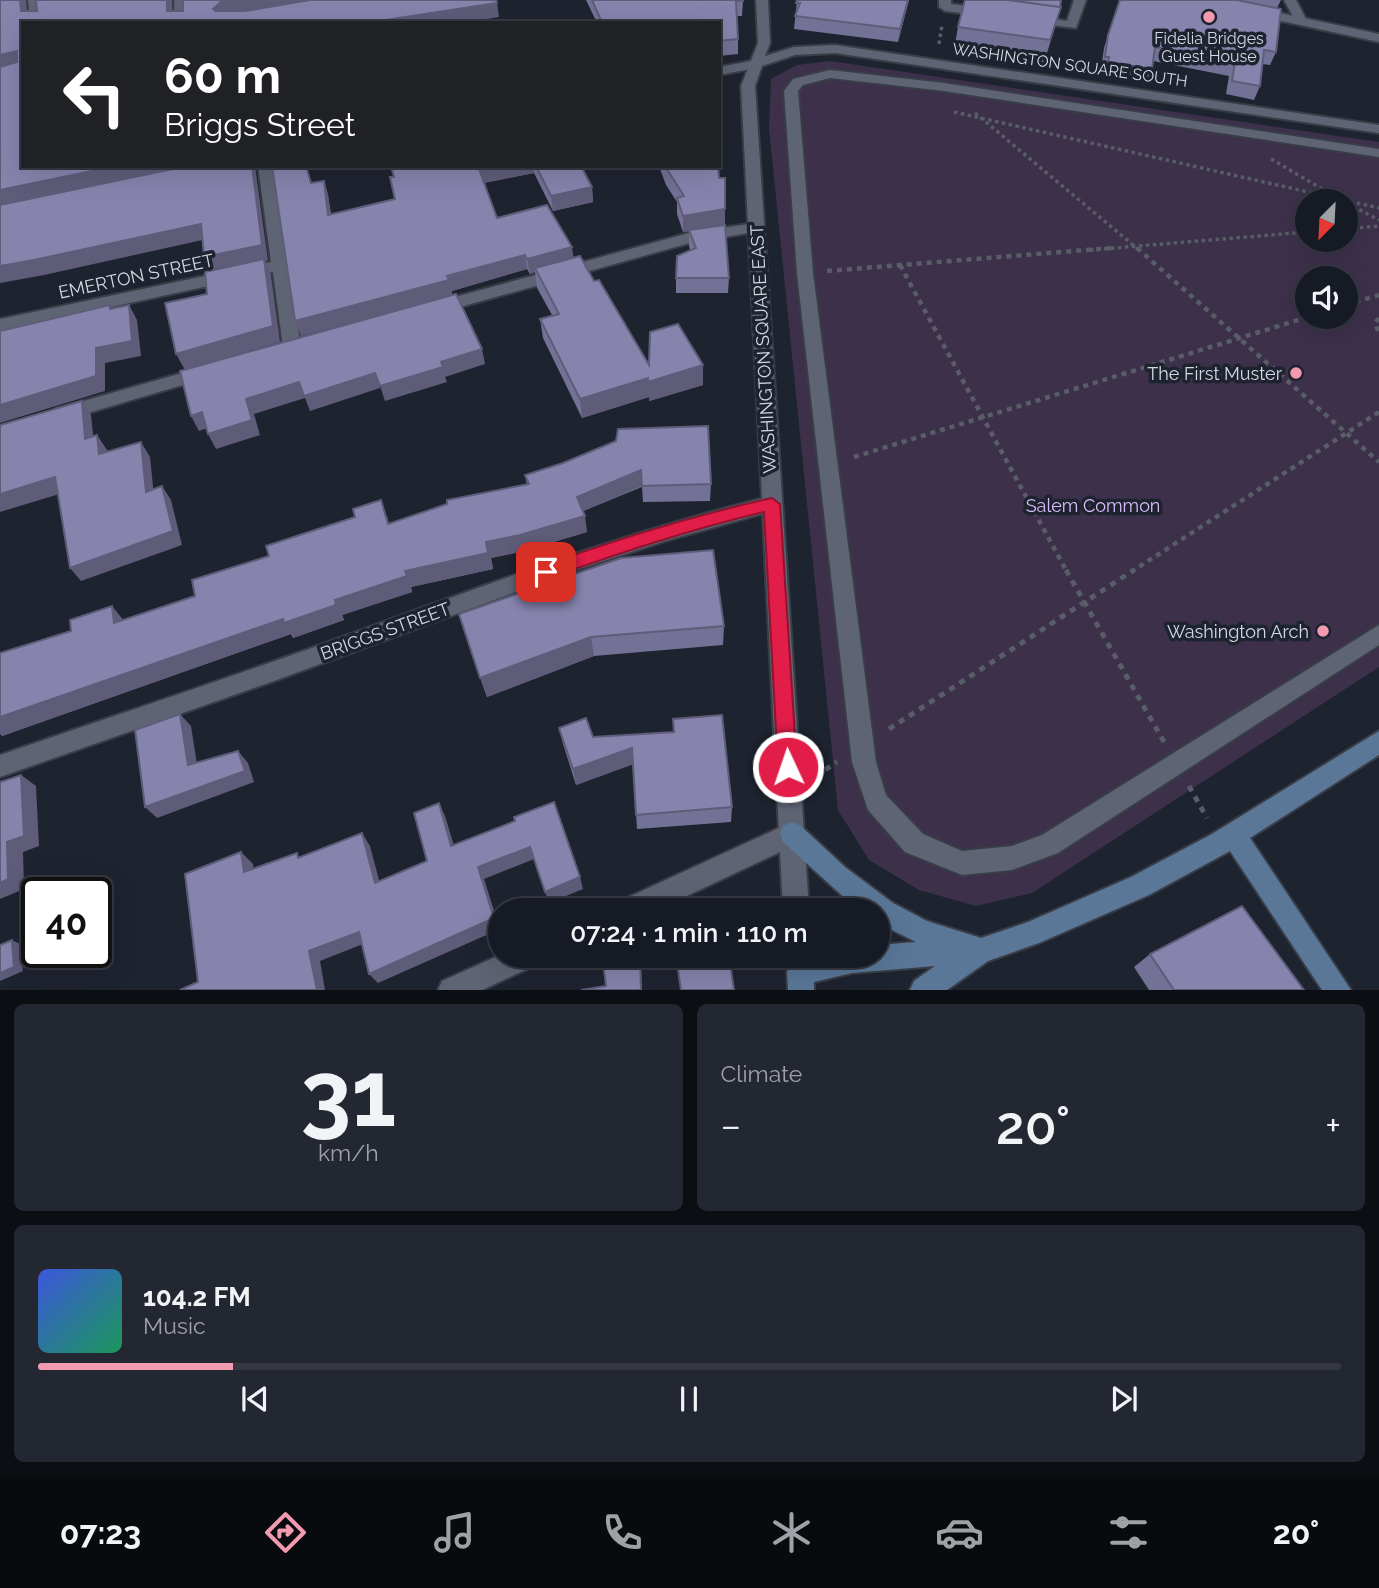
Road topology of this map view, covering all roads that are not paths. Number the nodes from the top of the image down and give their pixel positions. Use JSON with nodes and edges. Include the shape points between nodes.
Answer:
{"nodes":[{"id":1,"x":34,"y":0,"type":"edge"},
{"id":2,"x":180,"y":0,"type":"edge"},
{"id":3,"x":762,"y":0,"type":"edge"},
{"id":4,"x":1080,"y":0,"type":"edge"},
{"id":5,"x":1202,"y":0,"type":"edge"},
{"id":6,"x":1290,"y":0,"type":"edge"},
{"id":7,"x":945,"y":4,"type":"edge"},
{"id":8,"x":36,"y":21,"type":"edge"},
{"id":9,"x":181,"y":21,"type":"edge"},
{"id":10,"x":1301,"y":21,"type":"junction"},
{"id":11,"x":1379,"y":38,"type":"edge"},
{"id":12,"x":756,"y":64,"type":"junction"},
{"id":13,"x":721,"y":71,"type":"edge"},
{"id":14,"x":1379,"y":129,"type":"edge"},
{"id":15,"x":1379,"y":153,"type":"edge"},
{"id":16,"x":265,"y":168,"type":"edge"},
{"id":17,"x":755,"y":228,"type":"junction"},
{"id":18,"x":279,"y":265,"type":"junction"},
{"id":19,"x":422,"y":312,"type":"edge"},
{"id":20,"x":0,"y":325,"type":"edge"},
{"id":21,"x":292,"y":347,"type":"edge"},
{"id":22,"x":226,"y":366,"type":"edge"},
{"id":23,"x":40,"y":421,"type":"edge"},
{"id":24,"x":772,"y":504,"type":"junction"},
{"id":25,"x":1379,"y":634,"type":"edge"},
{"id":26,"x":1379,"y":742,"type":"edge"},
{"id":27,"x":0,"y":766,"type":"edge"},
{"id":28,"x":792,"y":834,"type":"junction"},
{"id":29,"x":1227,"y":839,"type":"junction"},
{"id":30,"x":655,"y":898,"type":"edge"},
{"id":31,"x":795,"y":898,"type":"edge"},
{"id":32,"x":981,"y":951,"type":"junction"},
{"id":33,"x":499,"y":968,"type":"edge"},
{"id":34,"x":800,"y":972,"type":"edge"},
{"id":35,"x":451,"y":989,"type":"edge"},
{"id":36,"x":923,"y":989,"type":"edge"},
{"id":37,"x":1338,"y":989,"type":"edge"}],
"edges":[{"from":1,"to":8,"type":"street"},
{"from":2,"to":9,"type":"street"},
{"from":3,"to":12,"type":"street","name":"WASHINGTON SQUARE EAST","via":[[764,43]]},
{"from":4,"to":7,"type":"street","via":[[1072,25]]},
{"from":5,"to":10,"type":"street"},
{"from":6,"to":10,"type":"street"},
{"from":10,"to":11,"type":"street"},
{"from":12,"to":13,"type":"street","name":"WASHINGTON SQUARE SOUTH"},
{"from":12,"to":14,"type":"street","name":"WASHINGTON SQUARE SOUTH","via":[[793,51],[835,49]]},
{"from":12,"to":17,"type":"street","name":"WASHINGTON SQUARE EAST","via":[[748,86]]},
{"from":15,"to":25,"type":"street","via":[[830,74],[798,82],[791,91],[805,273],[862,747],[876,802],[914,843],[962,863],[1012,858],[1049,844]]},
{"from":16,"to":18,"type":"street"},
{"from":17,"to":19,"type":"street","via":[[689,238]]},
{"from":17,"to":24,"type":"street","name":"WASHINGTON SQUARE EAST"},
{"from":18,"to":20,"type":"street","name":"EMERTON STREET"},
{"from":18,"to":21,"type":"street"},
{"from":22,"to":23,"type":"street"},
{"from":24,"to":27,"type":"street","name":"BRIGGS STREET","via":[[621,544]]},
{"from":24,"to":28,"type":"street","name":"WASHINGTON SQUARE EAST"},
{"from":26,"to":29,"type":"main road"},
{"from":28,"to":30,"type":"street"},
{"from":28,"to":31,"type":"street","name":"WASHINGTON SQUARE EAST"},
{"from":28,"to":32,"type":"main road","via":[[845,886],[878,908],[920,931]]},
{"from":29,"to":32,"type":"main road","via":[[1104,902]]},
{"from":29,"to":37,"type":"main road"},
{"from":32,"to":34,"type":"main road","via":[[852,960]]},
{"from":32,"to":36,"type":"main road"},
{"from":33,"to":35,"type":"street"}]}
